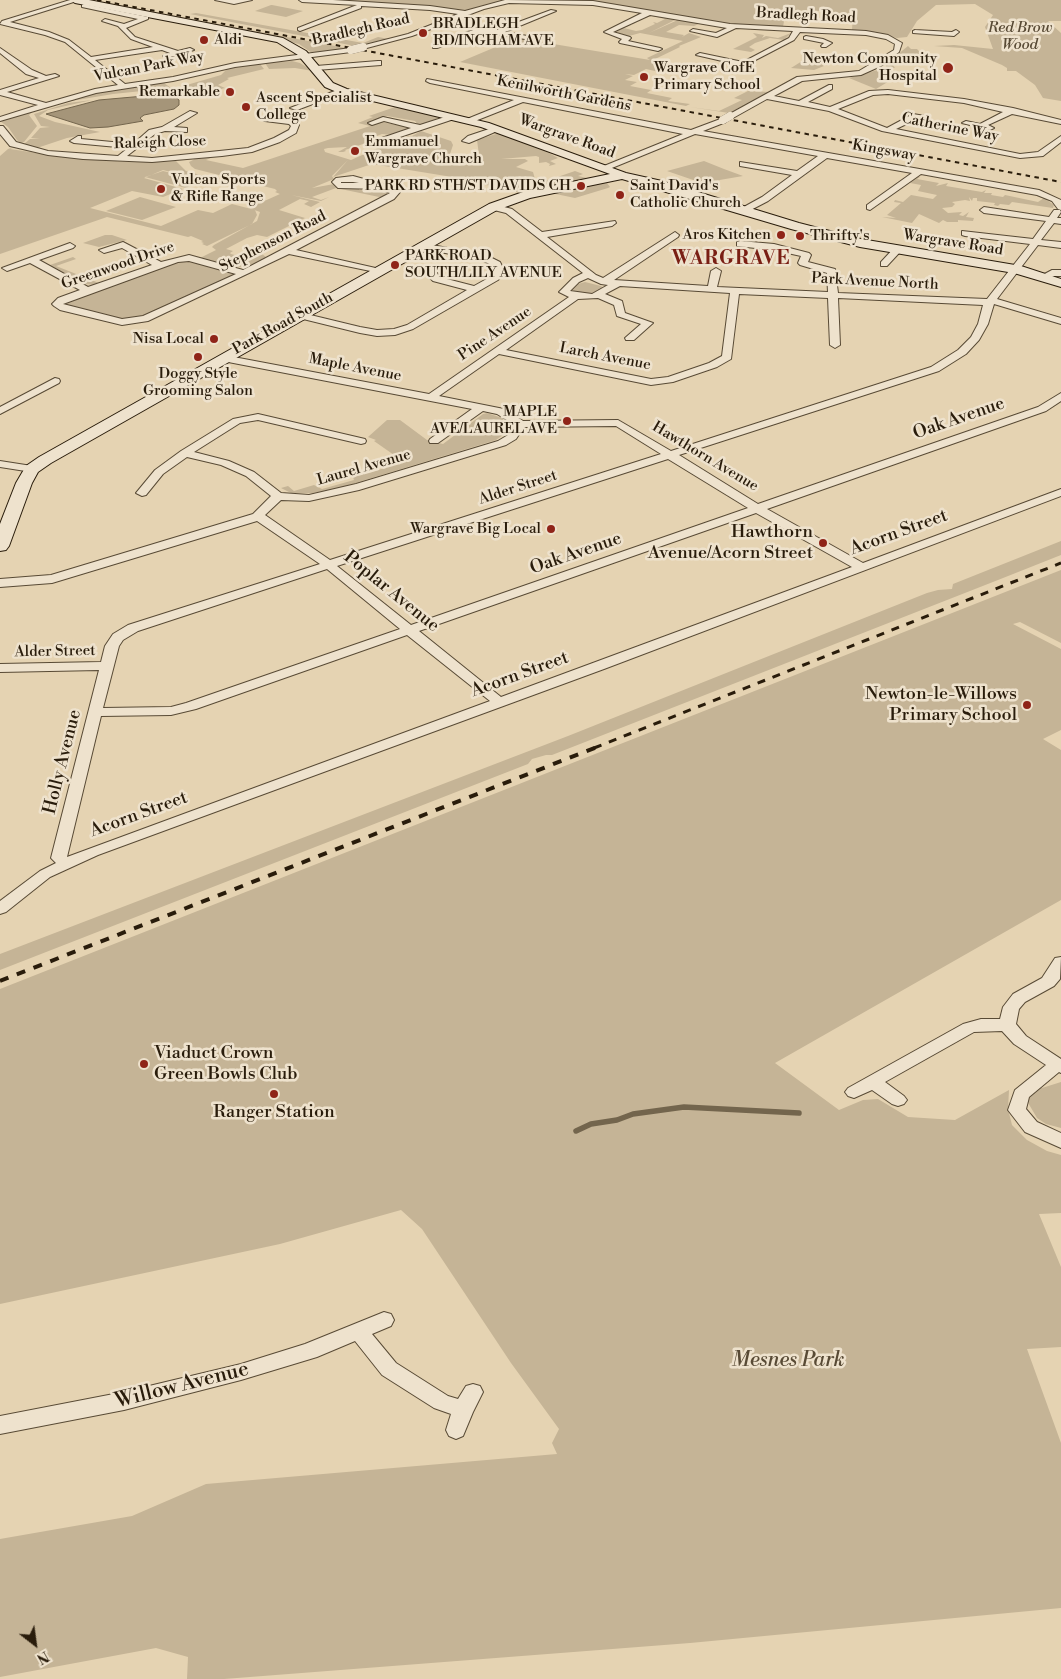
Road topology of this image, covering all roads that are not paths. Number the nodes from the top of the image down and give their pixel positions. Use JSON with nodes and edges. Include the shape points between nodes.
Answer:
{"nodes":[{"id":1,"x":218,"y":0,"type":"edge"},
{"id":2,"x":249,"y":0,"type":"edge"},
{"id":3,"x":302,"y":0,"type":"edge"},
{"id":4,"x":79,"y":2,"type":"edge"},
{"id":5,"x":364,"y":5,"type":"junction"},
{"id":6,"x":553,"y":11,"type":"dead end"},
{"id":7,"x":650,"y":12,"type":"junction"},
{"id":8,"x":466,"y":14,"type":"junction"},
{"id":9,"x":146,"y":18,"type":"junction"},
{"id":10,"x":159,"y":20,"type":"dead end"},
{"id":11,"x":105,"y":21,"type":"dead end"},
{"id":12,"x":2,"y":23,"type":"edge"},
{"id":13,"x":441,"y":23,"type":"junction"},
{"id":14,"x":122,"y":25,"type":"junction"},
{"id":15,"x":736,"y":26,"type":"junction"},
{"id":16,"x":300,"y":29,"type":"dead end"},
{"id":17,"x":798,"y":29,"type":"junction"},
{"id":18,"x":480,"y":30,"type":"junction"},
{"id":19,"x":693,"y":31,"type":"dead end"},
{"id":20,"x":497,"y":32,"type":"junction"},
{"id":21,"x":956,"y":35,"type":"dead end"},
{"id":22,"x":531,"y":38,"type":"dead end"},
{"id":23,"x":792,"y":39,"type":"junction"},
{"id":24,"x":894,"y":39,"type":"junction"},
{"id":25,"x":824,"y":46,"type":"dead end"},
{"id":26,"x":435,"y":47,"type":"dead end"},
{"id":27,"x":162,"y":48,"type":"junction"},
{"id":28,"x":658,"y":49,"type":"dead end"},
{"id":29,"x":0,"y":50,"type":"edge"},
{"id":30,"x":190,"y":50,"type":"dead end"},
{"id":31,"x":177,"y":53,"type":"junction"},
{"id":32,"x":700,"y":55,"type":"dead end"},
{"id":33,"x":306,"y":57,"type":"junction"},
{"id":34,"x":89,"y":58,"type":"junction"},
{"id":35,"x":161,"y":59,"type":"dead end"},
{"id":36,"x":14,"y":60,"type":"junction"},
{"id":37,"x":0,"y":62,"type":"edge"},
{"id":38,"x":378,"y":63,"type":"dead end"},
{"id":39,"x":316,"y":68,"type":"junction"},
{"id":40,"x":55,"y":76,"type":"dead end"},
{"id":41,"x":44,"y":78,"type":"junction"},
{"id":42,"x":430,"y":81,"type":"dead end"},
{"id":43,"x":123,"y":86,"type":"junction"},
{"id":44,"x":343,"y":91,"type":"junction"},
{"id":45,"x":0,"y":92,"type":"edge"},
{"id":46,"x":840,"y":92,"type":"dead end"},
{"id":47,"x":767,"y":97,"type":"junction"},
{"id":48,"x":521,"y":100,"type":"junction"},
{"id":49,"x":801,"y":103,"type":"junction"},
{"id":50,"x":44,"y":105,"type":"junction"},
{"id":51,"x":1021,"y":106,"type":"dead end"},
{"id":52,"x":294,"y":108,"type":"dead end"},
{"id":53,"x":831,"y":109,"type":"junction"},
{"id":54,"x":284,"y":111,"type":"dead end"},
{"id":55,"x":1012,"y":111,"type":"junction"},
{"id":56,"x":193,"y":113,"type":"dead end"},
{"id":57,"x":451,"y":117,"type":"junction"},
{"id":58,"x":925,"y":118,"type":"dead end"},
{"id":59,"x":0,"y":119,"type":"edge"},
{"id":60,"x":470,"y":121,"type":"junction"},
{"id":61,"x":372,"y":122,"type":"dead end"},
{"id":62,"x":1061,"y":122,"type":"edge"},
{"id":63,"x":966,"y":123,"type":"dead end"},
{"id":64,"x":981,"y":126,"type":"junction"},
{"id":65,"x":0,"y":128,"type":"edge"},
{"id":66,"x":421,"y":128,"type":"junction"},
{"id":67,"x":164,"y":129,"type":"junction"},
{"id":68,"x":498,"y":129,"type":"junction"},
{"id":69,"x":992,"y":129,"type":"dead end"},
{"id":70,"x":184,"y":130,"type":"dead end"},
{"id":71,"x":889,"y":130,"type":"junction"},
{"id":72,"x":694,"y":133,"type":"junction"},
{"id":73,"x":1061,"y":138,"type":"edge"},
{"id":74,"x":73,"y":140,"type":"dead end"},
{"id":75,"x":379,"y":142,"type":"dead end"},
{"id":76,"x":465,"y":143,"type":"dead end"},
{"id":77,"x":134,"y":146,"type":"junction"},
{"id":78,"x":825,"y":155,"type":"junction"},
{"id":79,"x":119,"y":159,"type":"junction"},
{"id":80,"x":743,"y":164,"type":"dead end"},
{"id":81,"x":607,"y":168,"type":"junction"},
{"id":82,"x":918,"y":172,"type":"junction"},
{"id":83,"x":798,"y":174,"type":"junction"},
{"id":84,"x":622,"y":175,"type":"junction"},
{"id":85,"x":376,"y":186,"type":"dead end"},
{"id":86,"x":494,"y":207,"type":"junction"},
{"id":87,"x":870,"y":207,"type":"dead end"},
{"id":88,"x":1061,"y":207,"type":"edge"},
{"id":89,"x":745,"y":210,"type":"junction"},
{"id":90,"x":984,"y":210,"type":"dead end"},
{"id":91,"x":1057,"y":220,"type":"edge"},
{"id":92,"x":612,"y":224,"type":"dead end"},
{"id":93,"x":965,"y":233,"type":"dead end"},
{"id":94,"x":542,"y":235,"type":"junction"},
{"id":95,"x":675,"y":235,"type":"dead end"},
{"id":96,"x":1036,"y":242,"type":"junction"},
{"id":97,"x":740,"y":243,"type":"dead end"},
{"id":98,"x":1061,"y":245,"type":"edge"},
{"id":99,"x":70,"y":246,"type":"dead end"},
{"id":100,"x":422,"y":246,"type":"junction"},
{"id":101,"x":104,"y":250,"type":"dead end"},
{"id":102,"x":897,"y":250,"type":"junction"},
{"id":103,"x":288,"y":251,"type":"junction"},
{"id":104,"x":31,"y":260,"type":"junction"},
{"id":105,"x":884,"y":264,"type":"dead end"},
{"id":106,"x":159,"y":265,"type":"junction"},
{"id":107,"x":7,"y":268,"type":"dead end"},
{"id":108,"x":1015,"y":269,"type":"junction"},
{"id":109,"x":377,"y":271,"type":"junction"},
{"id":110,"x":244,"y":273,"type":"junction"},
{"id":111,"x":1061,"y":273,"type":"edge"},
{"id":112,"x":589,"y":274,"type":"junction"},
{"id":113,"x":718,"y":274,"type":"dead end"},
{"id":114,"x":434,"y":275,"type":"dead end"},
{"id":115,"x":1044,"y":277,"type":"junction"},
{"id":116,"x":604,"y":282,"type":"junction"},
{"id":117,"x":1061,"y":283,"type":"edge"},
{"id":118,"x":617,"y":284,"type":"junction"},
{"id":119,"x":475,"y":289,"type":"junction"},
{"id":120,"x":712,"y":289,"type":"junction"},
{"id":121,"x":88,"y":291,"type":"junction"},
{"id":122,"x":735,"y":291,"type":"junction"},
{"id":123,"x":980,"y":293,"type":"dead end"},
{"id":124,"x":598,"y":295,"type":"junction"},
{"id":125,"x":833,"y":295,"type":"junction"},
{"id":126,"x":576,"y":296,"type":"junction"},
{"id":127,"x":953,"y":300,"type":"junction"},
{"id":128,"x":991,"y":301,"type":"junction"},
{"id":129,"x":298,"y":316,"type":"junction"},
{"id":130,"x":141,"y":321,"type":"joint"},
{"id":131,"x":1061,"y":321,"type":"edge"},
{"id":132,"x":630,"y":338,"type":"dead end"},
{"id":133,"x":835,"y":345,"type":"dead end"},
{"id":134,"x":496,"y":351,"type":"junction"},
{"id":135,"x":223,"y":358,"type":"junction"},
{"id":136,"x":43,"y":378,"type":"dead end"},
{"id":137,"x":55,"y":381,"type":"junction"},
{"id":138,"x":68,"y":384,"type":"dead end"},
{"id":139,"x":1061,"y":396,"type":"edge"},
{"id":140,"x":430,"y":398,"type":"junction"},
{"id":141,"x":482,"y":407,"type":"junction"},
{"id":142,"x":0,"y":411,"type":"edge"},
{"id":143,"x":521,"y":424,"type":"junction"},
{"id":144,"x":361,"y":441,"type":"dead end"},
{"id":145,"x":434,"y":441,"type":"dead end"},
{"id":146,"x":185,"y":454,"type":"junction"},
{"id":147,"x":670,"y":455,"type":"junction"},
{"id":148,"x":0,"y":464,"type":"edge"},
{"id":149,"x":32,"y":470,"type":"junction"},
{"id":150,"x":1061,"y":492,"type":"edge"},
{"id":151,"x":142,"y":493,"type":"dead end"},
{"id":152,"x":278,"y":496,"type":"junction"},
{"id":153,"x":758,"y":509,"type":"junction"},
{"id":154,"x":257,"y":516,"type":"junction"},
{"id":155,"x":0,"y":546,"type":"edge"},
{"id":156,"x":328,"y":565,"type":"junction"},
{"id":157,"x":860,"y":568,"type":"junction"},
{"id":158,"x":0,"y":583,"type":"edge"},
{"id":159,"x":408,"y":631,"type":"junction"},
{"id":160,"x":107,"y":666,"type":"junction"},
{"id":161,"x":0,"y":668,"type":"edge"},
{"id":162,"x":499,"y":702,"type":"junction"},
{"id":163,"x":95,"y":712,"type":"junction"},
{"id":164,"x":66,"y":864,"type":"junction"},
{"id":165,"x":0,"y":909,"type":"edge"},
{"id":166,"x":1061,"y":962,"type":"edge"},
{"id":167,"x":1007,"y":1025,"type":"junction"},
{"id":168,"x":1059,"y":1066,"type":"edge"},
{"id":169,"x":873,"y":1082,"type":"junction"},
{"id":170,"x":854,"y":1092,"type":"dead end"},
{"id":171,"x":898,"y":1100,"type":"dead end"},
{"id":172,"x":1061,"y":1141,"type":"edge"},
{"id":173,"x":384,"y":1320,"type":"dead end"},
{"id":174,"x":359,"y":1331,"type":"junction"},
{"id":175,"x":0,"y":1425,"type":"edge"},
{"id":176,"x":456,"y":1430,"type":"dead end"}],
"edges":[{"from":1,"to":2,"type":"street"},
{"from":3,"to":5,"type":"street"},
{"from":4,"to":9,"type":"street"},
{"from":4,"to":12,"type":"street"},
{"from":4,"to":33,"type":"street","name":"Wargrave Road","via":[[273,39],[292,46]]},
{"from":5,"to":8,"type":"street","via":[[430,8]]},
{"from":5,"to":16,"type":"street"},
{"from":6,"to":20,"type":"street"},
{"from":7,"to":8,"type":"street","name":"Bradlegh Road","via":[[593,3],[531,1],[494,4]]},
{"from":7,"to":15,"type":"street","name":"Bradlegh Road"},
{"from":7,"to":28,"type":"street","via":[[607,32],[628,38],[622,42]]},
{"from":8,"to":13,"type":"street","name":"Bradlegh Road"},
{"from":9,"to":10,"type":"street"},
{"from":9,"to":14,"type":"street"},
{"from":11,"to":14,"type":"street"},
{"from":12,"to":34,"type":"street","via":[[61,38]]},
{"from":13,"to":18,"type":"street"},
{"from":13,"to":33,"type":"street","name":"Bradlegh Road","bridge":true,"via":[[363,47]]},
{"from":14,"to":27,"type":"street","via":[[133,38]]},
{"from":15,"to":17,"type":"street","name":"Bradlegh Road"},
{"from":15,"to":19,"type":"street","via":[[717,35]]},
{"from":17,"to":23,"type":"street"},
{"from":17,"to":24,"type":"street","name":"Bradlegh Road","via":[[866,33]]},
{"from":18,"to":20,"type":"street"},
{"from":18,"to":26,"type":"street"},
{"from":20,"to":22,"type":"street"},
{"from":21,"to":24,"type":"street","via":[[916,28],[908,38]]},
{"from":23,"to":25,"type":"street","via":[[821,40],[828,43]]},
{"from":23,"to":32,"type":"street","via":[[744,64]]},
{"from":24,"to":47,"type":"street","via":[[899,43],[897,51],[861,73],[803,78]]},
{"from":27,"to":31,"type":"street"},
{"from":27,"to":34,"type":"street"},
{"from":29,"to":36,"type":"street"},
{"from":30,"to":31,"type":"street"},
{"from":31,"to":35,"type":"street"},
{"from":33,"to":39,"type":"street","name":"Wargrave Road"},
{"from":33,"to":43,"type":"street","name":"Vulcan Park Way","via":[[235,65]]},
{"from":34,"to":43,"type":"street"},
{"from":36,"to":37,"type":"street"},
{"from":36,"to":41,"type":"street","via":[[29,72]]},
{"from":38,"to":39,"type":"street"},
{"from":39,"to":44,"type":"street","name":"Wargrave Road","via":[[329,85]]},
{"from":40,"to":41,"type":"street"},
{"from":41,"to":45,"type":"street"},
{"from":42,"to":48,"type":"street","name":"Kenilworth Gardens"},
{"from":43,"to":50,"type":"street","name":"Vulcan Park Way","via":[[79,94]]},
{"from":44,"to":52,"type":"street"},
{"from":44,"to":57,"type":"street","name":"Wargrave Road"},
{"from":45,"to":50,"type":"street"},
{"from":46,"to":49,"type":"street","via":[[827,88]]},
{"from":47,"to":49,"type":"street","name":"Catherine Way"},
{"from":47,"to":72,"type":"street"},
{"from":48,"to":60,"type":"street"},
{"from":48,"to":72,"type":"street","name":"Kenilworth Gardens"},
{"from":49,"to":53,"type":"street","name":"Catherine Way"},
{"from":50,"to":59,"type":"street","name":"Vulcan Park Way"},
{"from":51,"to":55,"type":"street"},
{"from":53,"to":55,"type":"street","name":"Catherine Way","via":[[872,93],[888,92],[964,101]]},
{"from":53,"to":71,"type":"street","name":"Catherine Way"},
{"from":54,"to":79,"type":"street","name":"Raleigh Close","via":[[267,119],[293,123],[293,131],[270,143],[236,152],[174,159]]},
{"from":55,"to":62,"type":"street","name":"Catherine Way"},
{"from":55,"to":64,"type":"street"},
{"from":56,"to":67,"type":"street"},
{"from":57,"to":60,"type":"street","name":"Wargrave Road"},
{"from":57,"to":66,"type":"street"},
{"from":58,"to":71,"type":"street","via":[[916,116]]},
{"from":60,"to":68,"type":"street","name":"Wargrave Road"},
{"from":61,"to":66,"type":"street","via":[[383,119]]},
{"from":63,"to":64,"type":"street"},
{"from":64,"to":69,"type":"street"},
{"from":65,"to":79,"type":"street","name":"Raleigh Close","via":[[8,140],[30,149],[66,156]]},
{"from":66,"to":75,"type":"street"},
{"from":67,"to":70,"type":"street"},
{"from":67,"to":77,"type":"street","via":[[149,133]]},
{"from":68,"to":76,"type":"street"},
{"from":68,"to":81,"type":"street","name":"Wargrave Road"},
{"from":71,"to":73,"type":"street","name":"Catherine Way","via":[[1020,156],[1051,151]]},
{"from":72,"to":78,"type":"street","name":"Kingsway"},
{"from":72,"to":81,"type":"street"},
{"from":74,"to":77,"type":"street"},
{"from":77,"to":79,"type":"street"},
{"from":78,"to":82,"type":"street","name":"Kingsway"},
{"from":78,"to":83,"type":"street"},
{"from":80,"to":83,"type":"street"},
{"from":81,"to":84,"type":"street","name":"Wargrave Road"},
{"from":82,"to":87,"type":"street"},
{"from":82,"to":88,"type":"street","name":"Kingsway","via":[[1044,194],[1058,201]]},
{"from":83,"to":89,"type":"street"},
{"from":84,"to":86,"type":"street","name":"Park Road South","via":[[527,195]]},
{"from":84,"to":89,"type":"street","name":"Wargrave Road"},
{"from":85,"to":103,"type":"street","name":"Stephenson Road","via":[[396,192]]},
{"from":86,"to":94,"type":"street","name":"Park Avenue North","via":[[509,211]]},
{"from":86,"to":100,"type":"street","name":"Park Road South"},
{"from":88,"to":91,"type":"street","name":"Alder Street"},
{"from":89,"to":102,"type":"street","name":"Wargrave Road","via":[[824,234]]},
{"from":90,"to":91,"type":"street"},
{"from":91,"to":96,"type":"street","name":"Alder Street"},
{"from":92,"to":94,"type":"street"},
{"from":93,"to":96,"type":"street"},
{"from":94,"to":112,"type":"street","name":"Park Avenue North"},
{"from":95,"to":116,"type":"street"},
{"from":96,"to":98,"type":"street"},
{"from":96,"to":108,"type":"street","name":"Alder Street"},
{"from":97,"to":125,"type":"street","via":[[806,255],[803,263],[832,271]]},
{"from":99,"to":104,"type":"street"},
{"from":100,"to":109,"type":"street","name":"Park Road South"},
{"from":100,"to":119,"type":"street","via":[[485,258],[496,264],[500,272],[495,278]]},
{"from":101,"to":106,"type":"street","via":[[123,246]]},
{"from":102,"to":105,"type":"street"},
{"from":102,"to":108,"type":"street","name":"Wargrave Road"},
{"from":103,"to":109,"type":"street"},
{"from":103,"to":110,"type":"street","name":"Stephenson Road"},
{"from":104,"to":107,"type":"street"},
{"from":104,"to":121,"type":"street"},
{"from":106,"to":110,"type":"street","name":"Greenwood Drive","via":[[189,258]]},
{"from":106,"to":121,"type":"street","name":"Greenwood Drive"},
{"from":108,"to":115,"type":"street","name":"Wargrave Road"},
{"from":108,"to":128,"type":"street","name":"Alder Street"},
{"from":109,"to":129,"type":"street","name":"Park Road South"},
{"from":110,"to":130,"type":"street","name":"Stephenson Road"},
{"from":111,"to":115,"type":"street"},
{"from":112,"to":116,"type":"street","name":"Park Avenue North"},
{"from":112,"to":126,"type":"street","via":[[565,290],[565,293]]},
{"from":113,"to":120,"type":"street"},
{"from":114,"to":119,"type":"street","via":[[436,279]]},
{"from":115,"to":117,"type":"street","name":"Wargrave Road"},
{"from":116,"to":118,"type":"street","name":"Park Avenue North"},
{"from":118,"to":120,"type":"street","name":"Park Avenue North"},
{"from":118,"to":124,"type":"street"},
{"from":119,"to":129,"type":"street","via":[[410,327],[395,332],[377,333]]},
{"from":120,"to":122,"type":"street","name":"Park Avenue North"},
{"from":121,"to":130,"type":"street","name":"Greenwood Drive","via":[[57,304],[122,322]]},
{"from":122,"to":125,"type":"street","name":"Park Avenue North"},
{"from":122,"to":134,"type":"street","name":"Larch Avenue","via":[[727,357],[669,380],[651,382]]},
{"from":123,"to":127,"type":"street","name":"Park Avenue North"},
{"from":124,"to":126,"type":"street"},
{"from":124,"to":132,"type":"street","via":[[619,303],[620,314],[625,318],[648,323]]},
{"from":125,"to":127,"type":"street","name":"Park Avenue North"},
{"from":125,"to":133,"type":"street"},
{"from":126,"to":134,"type":"street","name":"Pine Avenue"},
{"from":127,"to":128,"type":"street","name":"Park Avenue North"},
{"from":128,"to":131,"type":"street","name":"Park Avenue North"},
{"from":128,"to":147,"type":"street","name":"Alder Street","via":[[975,338],[962,352],[934,370]]},
{"from":129,"to":135,"type":"street","name":"Park Road South"},
{"from":134,"to":140,"type":"street","name":"Pine Avenue"},
{"from":135,"to":140,"type":"street","name":"Maple Avenue"},
{"from":135,"to":149,"type":"street","name":"Park Road South"},
{"from":136,"to":137,"type":"street"},
{"from":137,"to":138,"type":"street"},
{"from":137,"to":142,"type":"street"},
{"from":139,"to":153,"type":"street","name":"Oak Avenue","via":[[1042,409]]},
{"from":140,"to":141,"type":"street","name":"Maple Avenue"},
{"from":141,"to":143,"type":"street","via":[[500,411]]},
{"from":141,"to":145,"type":"street"},
{"from":143,"to":147,"type":"street","name":"Hawthorn Avenue","via":[[614,422]]},
{"from":143,"to":152,"type":"street","name":"Laurel Avenue","via":[[512,437],[502,443],[359,487],[309,498]]},
{"from":144,"to":146,"type":"street","via":[[258,417],[237,421]]},
{"from":146,"to":151,"type":"street","via":[[159,472]]},
{"from":146,"to":152,"type":"street","via":[[225,463],[250,474]]},
{"from":147,"to":153,"type":"street","name":"Hawthorn Avenue"},
{"from":147,"to":156,"type":"street","name":"Alder Street"},
{"from":148,"to":149,"type":"street"},
{"from":149,"to":155,"type":"street"},
{"from":150,"to":157,"type":"street","name":"Acorn Street"},
{"from":152,"to":154,"type":"street"},
{"from":153,"to":157,"type":"street","name":"Hawthorn Avenue"},
{"from":153,"to":159,"type":"street","name":"Oak Avenue"},
{"from":154,"to":156,"type":"street","name":"Poplar Avenue"},
{"from":154,"to":158,"type":"street","via":[[52,580]]},
{"from":156,"to":159,"type":"street","name":"Poplar Avenue"},
{"from":156,"to":160,"type":"street","name":"Alder Street","via":[[127,630],[112,646]]},
{"from":157,"to":162,"type":"street","name":"Acorn Street"},
{"from":159,"to":162,"type":"street","name":"Poplar Avenue"},
{"from":159,"to":163,"type":"street","name":"Oak Avenue","via":[[179,710]]},
{"from":160,"to":161,"type":"street","name":"Alder Street"},
{"from":160,"to":163,"type":"street","name":"Holly Avenue"},
{"from":162,"to":164,"type":"street","name":"Acorn Street"},
{"from":163,"to":164,"type":"street","name":"Holly Avenue","via":[[59,858]]},
{"from":164,"to":165,"type":"street","name":"Acorn Street","via":[[45,874]]},
{"from":166,"to":167,"type":"street","via":[[1048,982],[1019,998],[1011,1007]]},
{"from":167,"to":168,"type":"street","via":[[1020,1040]]},
{"from":167,"to":169,"type":"street","via":[[969,1028]]},
{"from":168,"to":172,"type":"street","via":[[1021,1094],[1017,1110],[1031,1127]]},
{"from":169,"to":170,"type":"street"},
{"from":169,"to":171,"type":"street"},
{"from":173,"to":174,"type":"street","name":"Willow Avenue"},
{"from":174,"to":175,"type":"street","name":"Willow Avenue","via":[[310,1351],[241,1372],[124,1402]]},
{"from":174,"to":176,"type":"street","via":[[388,1369],[440,1402],[468,1401]]}]}
